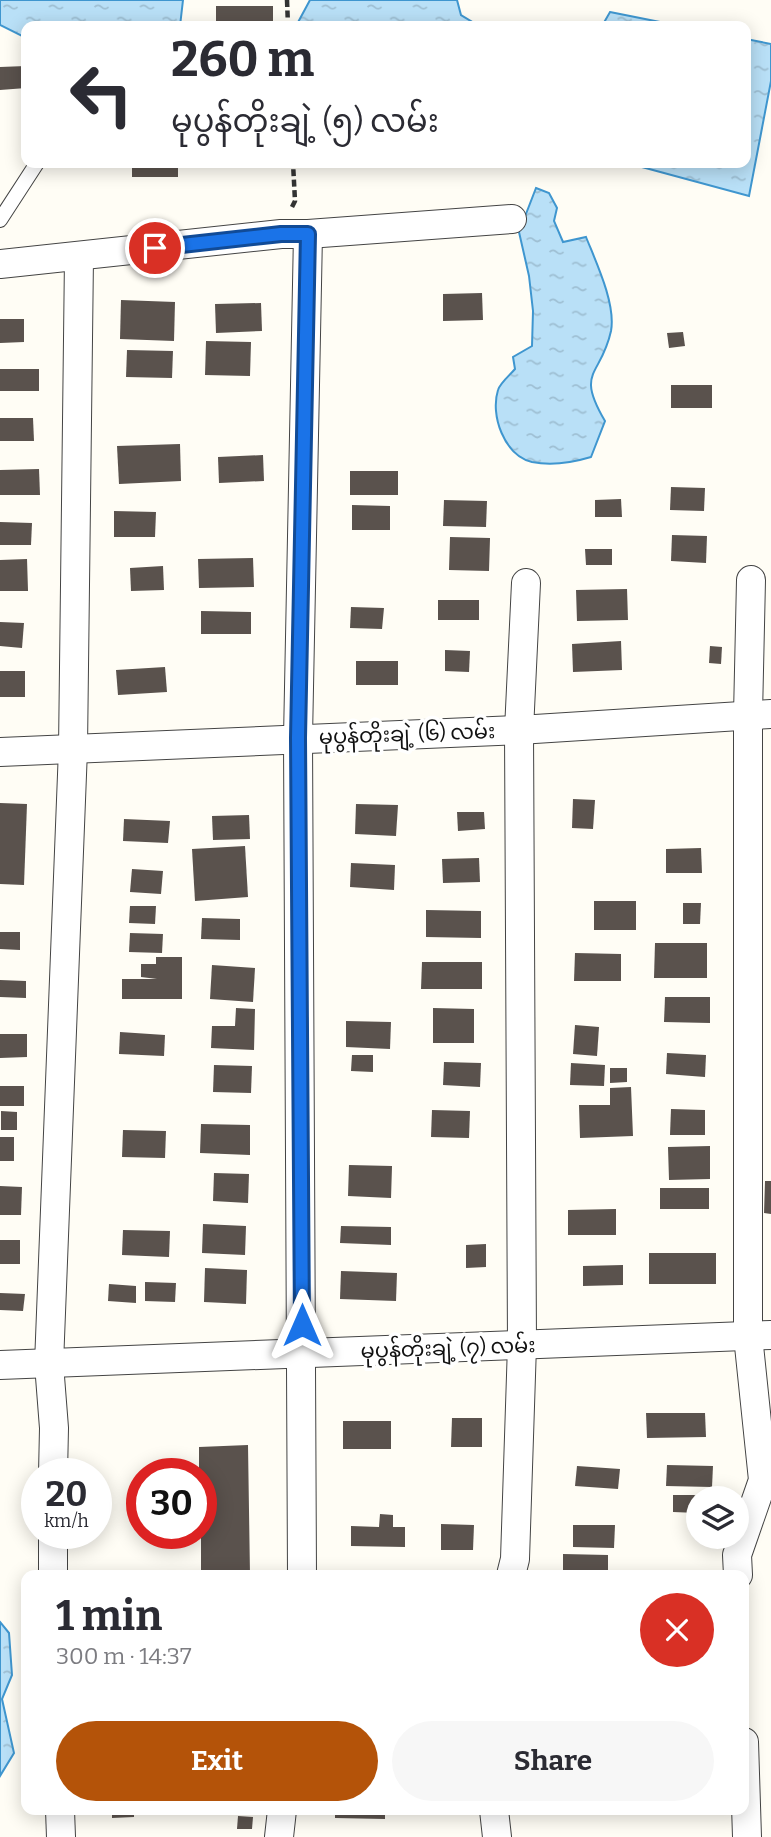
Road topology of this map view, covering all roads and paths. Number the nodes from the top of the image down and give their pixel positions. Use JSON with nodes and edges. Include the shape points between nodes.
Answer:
{"nodes":[{"id":1,"x":286,"y":0,"type":"edge"},
{"id":2,"x":288,"y":21,"type":"edge"},
{"id":3,"x":34,"y":168,"type":"edge"},
{"id":4,"x":293,"y":168,"type":"edge"},
{"id":5,"x":512,"y":219,"type":"dead end"},
{"id":6,"x":0,"y":220,"type":"edge"},
{"id":7,"x":295,"y":234,"type":"junction"},
{"id":8,"x":79,"y":257,"type":"junction"},
{"id":9,"x":0,"y":264,"type":"edge"},
{"id":10,"x":751,"y":580,"type":"dead end"},
{"id":11,"x":526,"y":583,"type":"dead end"},
{"id":12,"x":759,"y":715,"type":"edge"},
{"id":13,"x":519,"y":730,"type":"junction"},
{"id":14,"x":298,"y":738,"type":"junction"},
{"id":15,"x":73,"y":749,"type":"junction"},
{"id":16,"x":0,"y":752,"type":"edge"},
{"id":17,"x":759,"y":1335,"type":"edge"},
{"id":18,"x":522,"y":1345,"type":"junction"},
{"id":19,"x":302,"y":1353,"type":"junction"},
{"id":20,"x":49,"y":1364,"type":"junction"},
{"id":21,"x":0,"y":1365,"type":"edge"},
{"id":22,"x":53,"y":1458,"type":"edge"},
{"id":23,"x":53,"y":1549,"type":"edge"},
{"id":24,"x":53,"y":1570,"type":"edge"},
{"id":25,"x":302,"y":1570,"type":"edge"},
{"id":26,"x":512,"y":1570,"type":"edge"},
{"id":27,"x":738,"y":1570,"type":"edge"},
{"id":28,"x":61,"y":1815,"type":"edge"},
{"id":29,"x":281,"y":1815,"type":"edge"},
{"id":30,"x":495,"y":1815,"type":"edge"},
{"id":31,"x":746,"y":1815,"type":"edge"},
{"id":32,"x":61,"y":1837,"type":"edge"},
{"id":33,"x":279,"y":1837,"type":"edge"},
{"id":34,"x":497,"y":1837,"type":"edge"},
{"id":35,"x":747,"y":1837,"type":"edge"}],
"edges":[{"from":1,"to":2,"type":"path"},
{"from":3,"to":6,"type":"lane"},
{"from":4,"to":7,"type":"path"},
{"from":5,"to":7,"type":"street"},
{"from":7,"to":8,"type":"street"},
{"from":7,"to":14,"type":"street"},
{"from":8,"to":9,"type":"street"},
{"from":8,"to":15,"type":"street"},
{"from":10,"to":12,"type":"street"},
{"from":11,"to":13,"type":"street"},
{"from":12,"to":13,"type":"street","name":"မုပွန်တိုးချဲ့ (၆) လမ်း"},
{"from":12,"to":17,"type":"street"},
{"from":13,"to":14,"type":"street","name":"မုပွန်တိုးချဲ့ (၆) လမ်း"},
{"from":13,"to":18,"type":"street"},
{"from":14,"to":15,"type":"street","name":"မုပွန်တိုးချဲ့ (၆) လမ်း"},
{"from":14,"to":19,"type":"street"},
{"from":15,"to":16,"type":"street","name":"မုပွန်တိုးချဲ့ (၆) လမ်း"},
{"from":15,"to":20,"type":"street"},
{"from":17,"to":18,"type":"street","name":"မုပွန်တိုးချဲ့ (၇) လမ်း"},
{"from":17,"to":27,"type":"street","via":[[763,1480],[737,1555]]},
{"from":18,"to":19,"type":"street","name":"မုပွန်တိုးချဲ့ (၇) လမ်း"},
{"from":18,"to":26,"type":"street"},
{"from":19,"to":20,"type":"street","name":"မုပွန်တိုးချဲ့ (၇) လမ်း"},
{"from":19,"to":25,"type":"street"},
{"from":20,"to":21,"type":"street","name":"မုပွန်တိုးချဲ့ (၇) လမ်း"},
{"from":20,"to":22,"type":"street"},
{"from":23,"to":24,"type":"street"},
{"from":28,"to":32,"type":"street"},
{"from":29,"to":33,"type":"street"},
{"from":30,"to":34,"type":"street"},
{"from":31,"to":35,"type":"street"}]}
